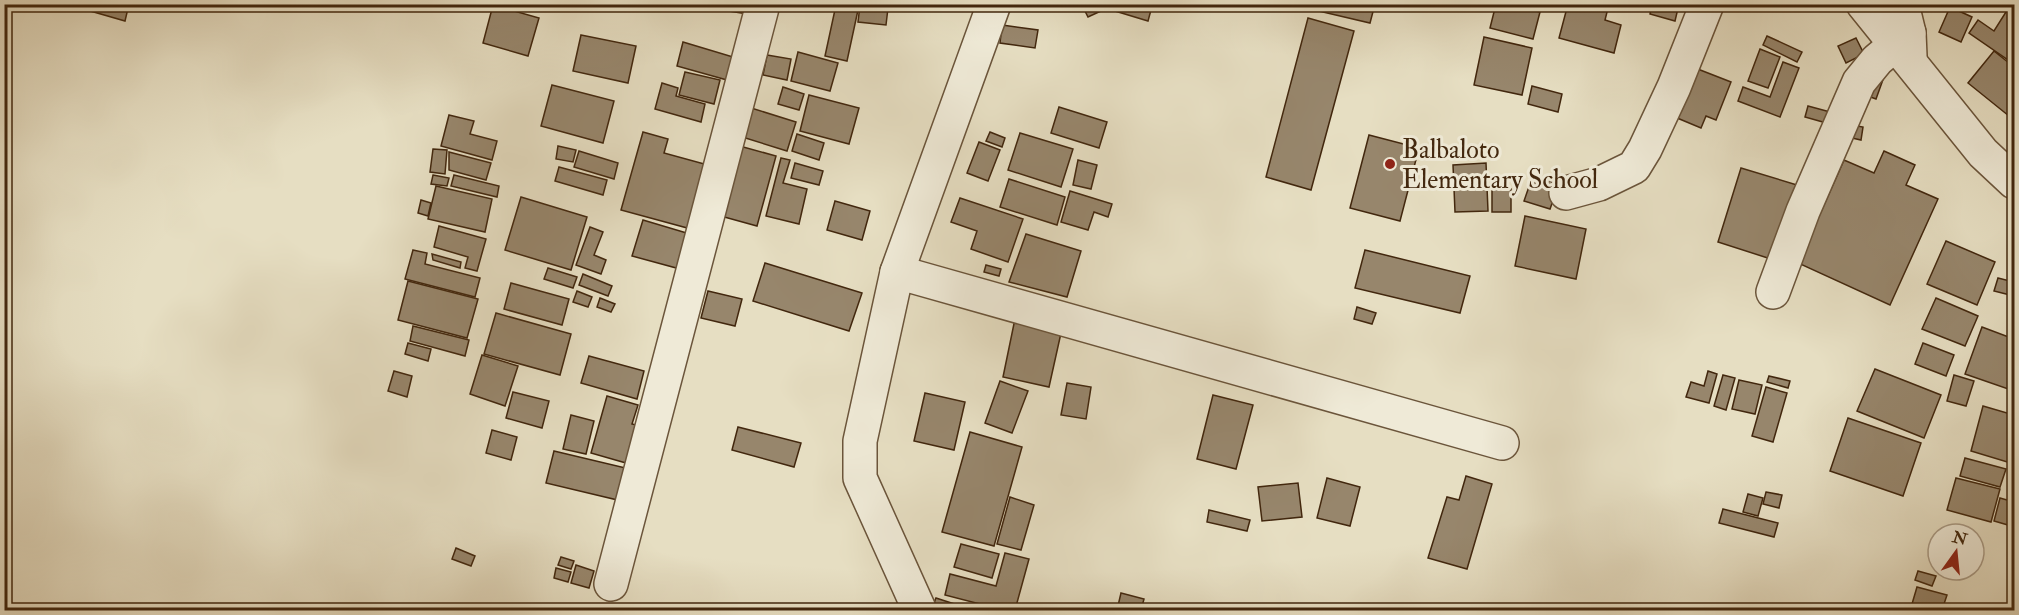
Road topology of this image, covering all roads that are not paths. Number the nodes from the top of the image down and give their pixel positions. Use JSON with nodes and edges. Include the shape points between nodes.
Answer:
{"nodes":[{"id":1,"x":763,"y":4,"type":"edge"},
{"id":2,"x":994,"y":4,"type":"edge"},
{"id":3,"x":1707,"y":4,"type":"edge"},
{"id":4,"x":1863,"y":4,"type":"edge"},
{"id":5,"x":1904,"y":35,"type":"edge"},
{"id":6,"x":2014,"y":182,"type":"edge"},
{"id":7,"x":1566,"y":193,"type":"dead end"},
{"id":8,"x":897,"y":272,"type":"junction"},
{"id":9,"x":1773,"y":292,"type":"dead end"},
{"id":10,"x":1502,"y":443,"type":"dead end"},
{"id":11,"x":611,"y":584,"type":"dead end"},
{"id":12,"x":919,"y":609,"type":"dead end"}],
"edges":[{"from":1,"to":11,"type":"street"},
{"from":2,"to":8,"type":"street"},
{"from":3,"to":7,"type":"street","via":[[1669,98],[1634,167],[1599,184]]},
{"from":4,"to":5,"type":"street"},
{"from":5,"to":6,"type":"street","via":[[1983,153]]},
{"from":5,"to":9,"type":"street","via":[[1858,82]]},
{"from":8,"to":10,"type":"street"},
{"from":8,"to":12,"type":"street","via":[[860,441],[860,478]]}]}
